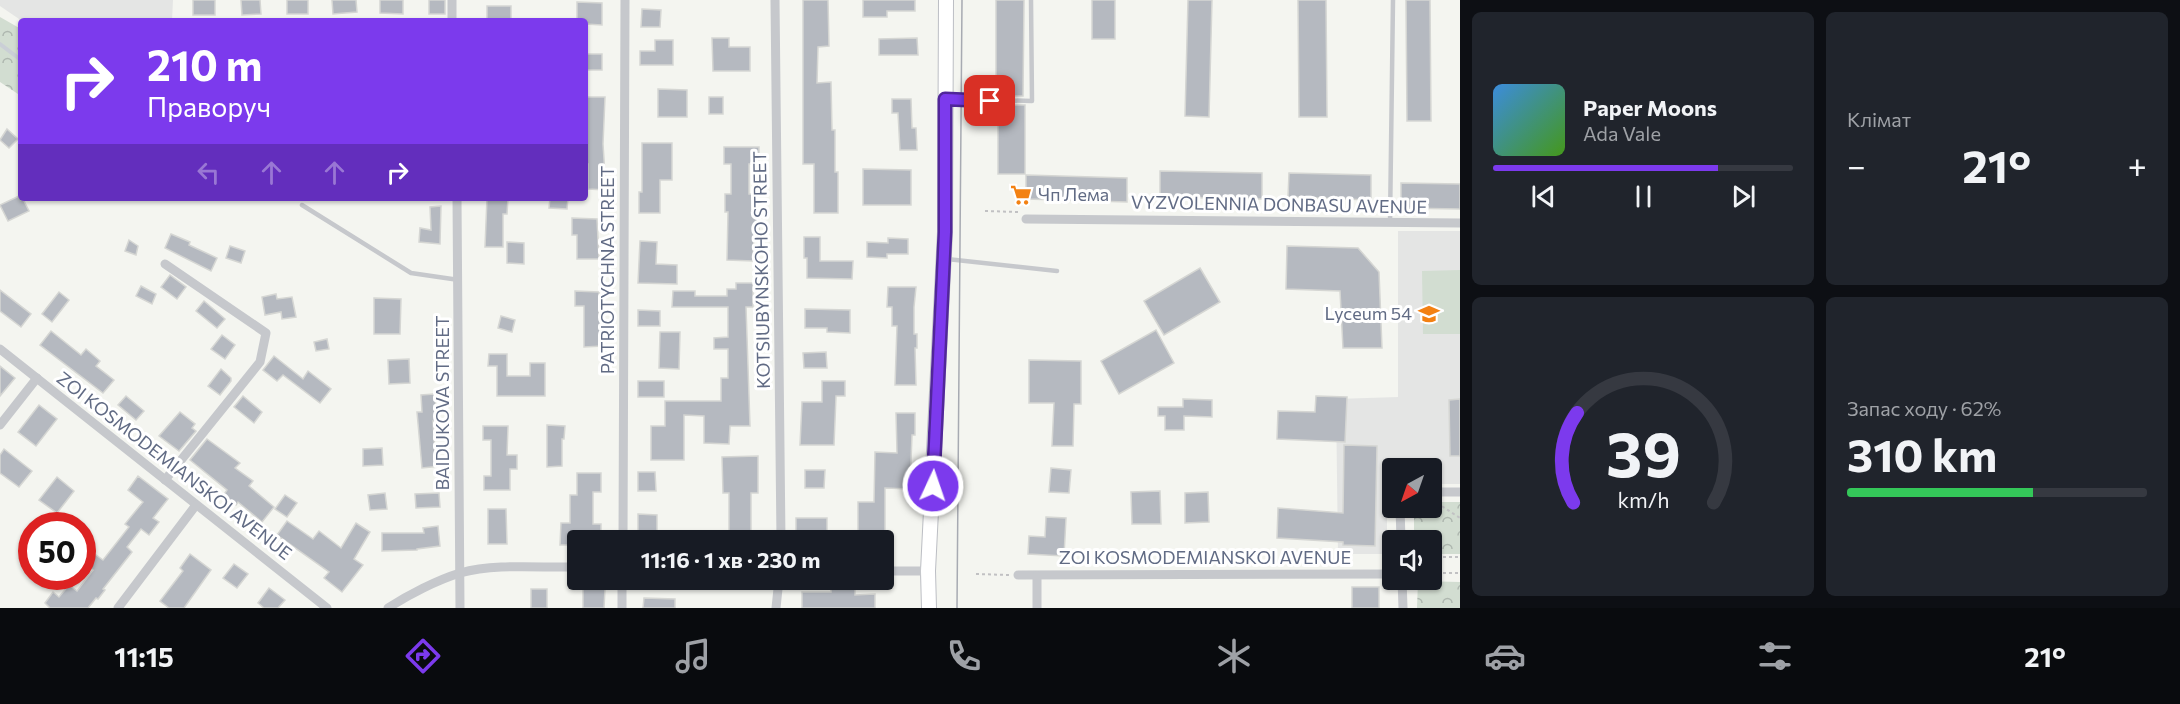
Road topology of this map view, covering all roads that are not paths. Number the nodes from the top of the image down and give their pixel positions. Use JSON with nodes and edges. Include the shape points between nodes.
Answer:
{"nodes":[{"id":1,"x":452,"y":0,"type":"edge"},
{"id":2,"x":626,"y":0,"type":"edge"},
{"id":3,"x":775,"y":0,"type":"edge"},
{"id":4,"x":946,"y":0,"type":"edge"},
{"id":5,"x":1031,"y":0,"type":"edge"},
{"id":6,"x":1393,"y":0,"type":"edge"},
{"id":7,"x":452,"y":18,"type":"edge"},
{"id":8,"x":945,"y":99,"type":"junction"},
{"id":9,"x":457,"y":201,"type":"edge"},
{"id":10,"x":302,"y":205,"type":"dead end"},
{"id":11,"x":1026,"y":219,"type":"dead end"},
{"id":12,"x":1390,"y":223,"type":"junction"},
{"id":13,"x":1460,"y":223,"type":"edge"},
{"id":14,"x":944,"y":258,"type":"junction"},
{"id":15,"x":165,"y":264,"type":"dead end"},
{"id":16,"x":1057,"y":271,"type":"dead end"},
{"id":17,"x":459,"y":280,"type":"junction"},
{"id":18,"x":0,"y":349,"type":"edge"},
{"id":19,"x":37,"y":378,"type":"junction"},
{"id":20,"x":0,"y":425,"type":"edge"},
{"id":21,"x":165,"y":480,"type":"junction"},
{"id":22,"x":1442,"y":492,"type":"edge"},
{"id":23,"x":1460,"y":492,"type":"edge"},
{"id":24,"x":196,"y":505,"type":"junction"},
{"id":25,"x":623,"y":530,"type":"edge"},
{"id":26,"x":781,"y":530,"type":"edge"},
{"id":27,"x":567,"y":567,"type":"edge"},
{"id":28,"x":894,"y":571,"type":"edge"},
{"id":29,"x":928,"y":571,"type":"junction"},
{"id":30,"x":459,"y":574,"type":"junction"},
{"id":31,"x":1382,"y":574,"type":"edge"},
{"id":32,"x":1018,"y":575,"type":"road end"},
{"id":33,"x":1037,"y":576,"type":"junction"},
{"id":34,"x":622,"y":590,"type":"edge"},
{"id":35,"x":778,"y":590,"type":"edge"},
{"id":36,"x":1402,"y":590,"type":"edge"},
{"id":37,"x":118,"y":608,"type":"edge"},
{"id":38,"x":327,"y":608,"type":"edge"},
{"id":39,"x":388,"y":608,"type":"edge"},
{"id":40,"x":460,"y":608,"type":"edge"},
{"id":41,"x":622,"y":608,"type":"edge"},
{"id":42,"x":776,"y":608,"type":"edge"},
{"id":43,"x":929,"y":608,"type":"edge"},
{"id":44,"x":1037,"y":608,"type":"edge"},
{"id":45,"x":1403,"y":608,"type":"edge"}],
"edges":[{"from":1,"to":7,"type":"street"},
{"from":2,"to":25,"type":"street","name":"PATRIOTYCHNA STREET"},
{"from":3,"to":26,"type":"street","name":"KOTSIUBYNSKOHO STREET"},
{"from":4,"to":8,"type":"main road"},
{"from":5,"to":8,"type":"lane","via":[[1032,101]]},
{"from":6,"to":12,"type":"lane"},
{"from":8,"to":14,"type":"main road"},
{"from":9,"to":17,"type":"street","name":"BAIDUKOVA STREET"},
{"from":10,"to":17,"type":"lane","via":[[411,273]]},
{"from":11,"to":12,"type":"street","name":"VYZVOLENNIA DONBASU AVENUE"},
{"from":12,"to":13,"type":"street","name":"VYZVOLENNIA DONBASU AVENUE"},
{"from":14,"to":16,"type":"lane"},
{"from":14,"to":29,"type":"main road"},
{"from":15,"to":21,"type":"street","via":[[266,333],[260,362]]},
{"from":17,"to":30,"type":"street","name":"BAIDUKOVA STREET"},
{"from":18,"to":19,"type":"street","name":"ZOI KOSMODEMIANSKOI AVENUE"},
{"from":19,"to":20,"type":"street"},
{"from":19,"to":21,"type":"street","name":"ZOI KOSMODEMIANSKOI AVENUE"},
{"from":21,"to":24,"type":"street","name":"ZOI KOSMODEMIANSKOI AVENUE"},
{"from":22,"to":23,"type":"street"},
{"from":24,"to":37,"type":"street"},
{"from":24,"to":38,"type":"street","name":"ZOI KOSMODEMIANSKOI AVENUE"},
{"from":27,"to":30,"type":"street","via":[[490,568]]},
{"from":28,"to":29,"type":"street"},
{"from":29,"to":43,"type":"main road"},
{"from":30,"to":39,"type":"street"},
{"from":30,"to":40,"type":"street","name":"BAIDUKOVA STREET"},
{"from":31,"to":33,"type":"street","name":"ZOI KOSMODEMIANSKOI AVENUE"},
{"from":32,"to":33,"type":"street","name":"ZOI KOSMODEMIANSKOI AVENUE"},
{"from":33,"to":44,"type":"street"},
{"from":34,"to":41,"type":"street"},
{"from":35,"to":42,"type":"street"},
{"from":36,"to":45,"type":"street"}]}
